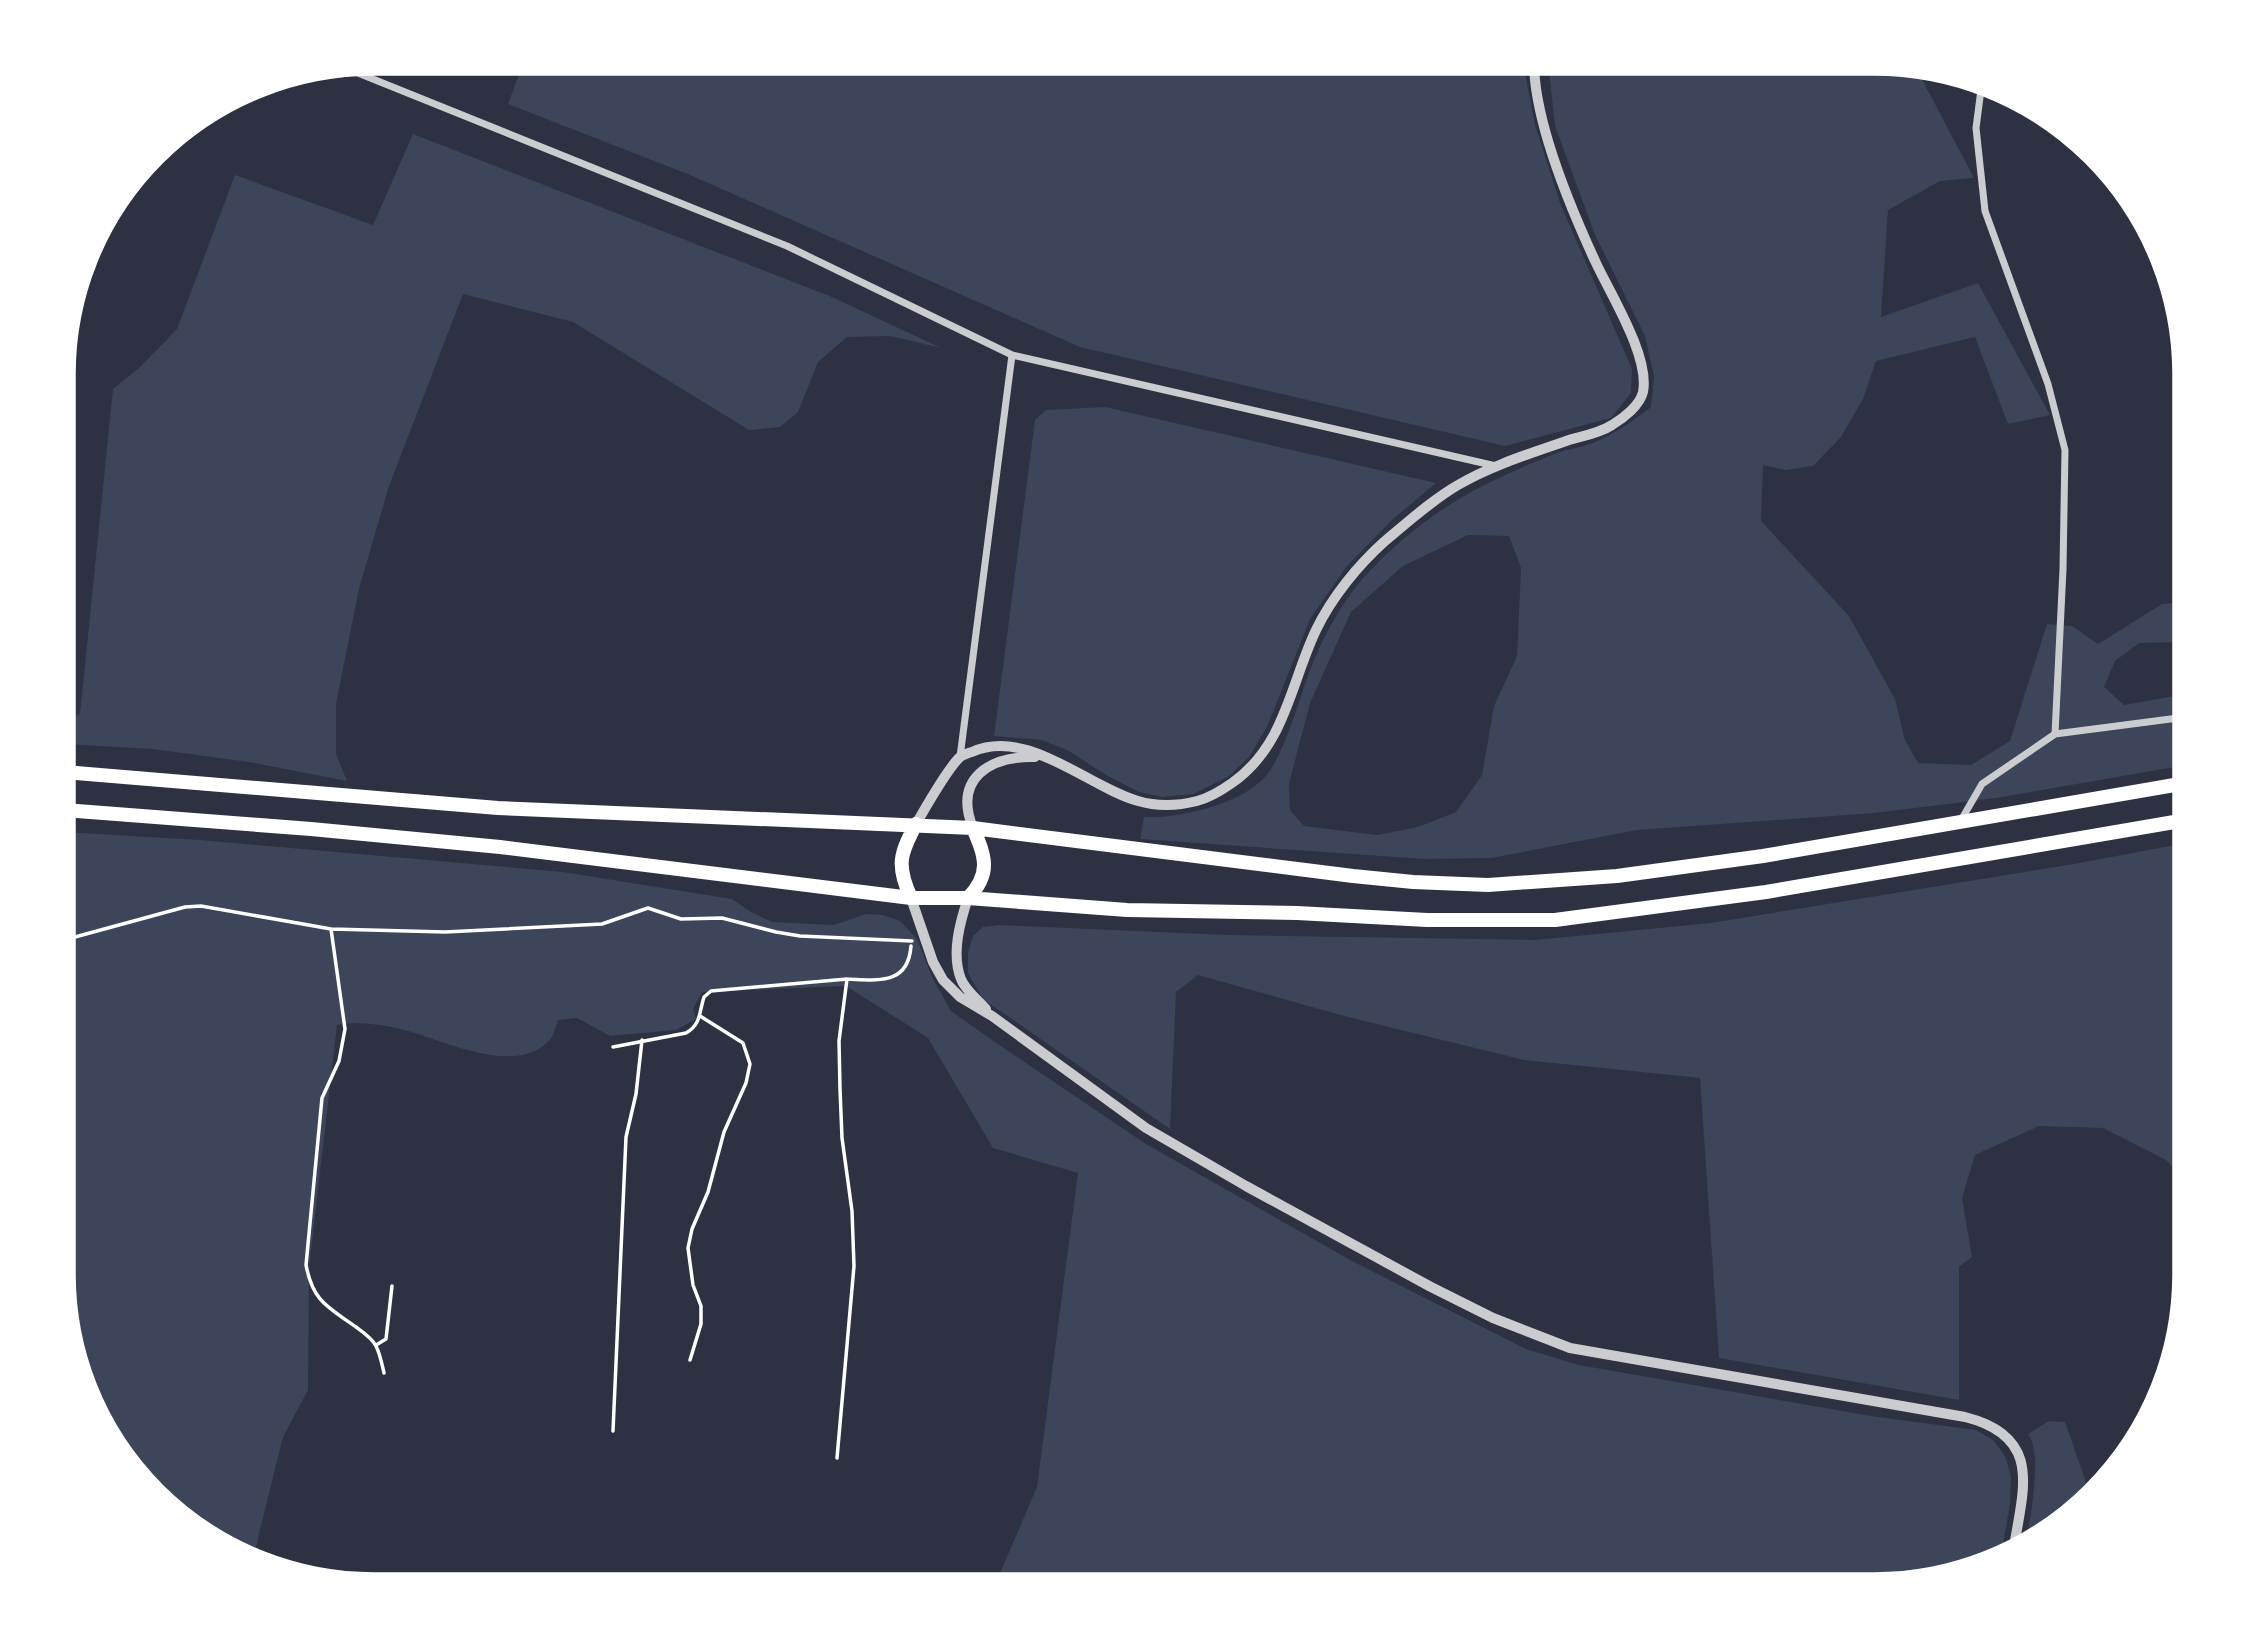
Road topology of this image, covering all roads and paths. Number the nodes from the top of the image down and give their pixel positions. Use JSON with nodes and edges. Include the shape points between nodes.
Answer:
{"nodes":[{"id":1,"x":360,"y":74,"type":"edge"},
{"id":2,"x":1535,"y":74,"type":"edge"},
{"id":3,"x":1981,"y":93,"type":"edge"},
{"id":4,"x":1012,"y":355,"type":"junction"},
{"id":5,"x":1497,"y":466,"type":"junction"},
{"id":6,"x":2175,"y":718,"type":"edge"},
{"id":7,"x":2055,"y":734,"type":"junction"},
{"id":8,"x":961,"y":757,"type":"junction"},
{"id":9,"x":1045,"y":757,"type":"junction"},
{"id":10,"x":74,"y":768,"type":"edge"},
{"id":11,"x":74,"y":773,"type":"edge"},
{"id":12,"x":140,"y":778,"type":"junction"},
{"id":13,"x":2175,"y":785,"type":"edge"},
{"id":14,"x":74,"y":811,"type":"edge"},
{"id":15,"x":2175,"y":822,"type":"edge"},
{"id":16,"x":1959,"y":823,"type":"junction"},
{"id":17,"x":916,"y":824,"type":"junction"},
{"id":18,"x":972,"y":828,"type":"junction"},
{"id":19,"x":911,"y":898,"type":"junction"},
{"id":20,"x":968,"y":898,"type":"junction"},
{"id":21,"x":331,"y":929,"type":"junction"},
{"id":22,"x":74,"y":937,"type":"edge"},
{"id":23,"x":911,"y":941,"type":"junction"},
{"id":24,"x":926,"y":941,"type":"junction"},
{"id":25,"x":848,"y":979,"type":"junction"},
{"id":26,"x":700,"y":1016,"type":"junction"},
{"id":27,"x":992,"y":1016,"type":"junction"},
{"id":28,"x":642,"y":1040,"type":"junction"},
{"id":29,"x":613,"y":1047,"type":"dead end"},
{"id":30,"x":392,"y":1286,"type":"dead end"},
{"id":31,"x":376,"y":1345,"type":"junction"},
{"id":32,"x":690,"y":1360,"type":"dead end"},
{"id":33,"x":384,"y":1373,"type":"dead end"},
{"id":34,"x":613,"y":1431,"type":"dead end"},
{"id":35,"x":837,"y":1458,"type":"dead end"},
{"id":36,"x":2015,"y":1538,"type":"edge"}],
"edges":[{"from":1,"to":4,"type":"street","via":[[787,246]]},
{"from":2,"to":5,"type":"street","via":[[1543,123],[1594,259],[1639,353],[1643,394],[1632,410],[1610,427]]},
{"from":3,"to":7,"type":"street","via":[[1976,128],[1985,211],[2048,384],[2065,450]]},
{"from":4,"to":5,"type":"street"},
{"from":4,"to":8,"type":"street"},
{"from":5,"to":9,"type":"street","via":[[1457,485],[1368,557],[1318,627],[1277,733],[1254,765],[1226,787],[1201,800],[1157,806],[1135,801]]},
{"from":6,"to":7,"type":"street"},
{"from":7,"to":16,"type":"street","via":[[1982,784]]},
{"from":8,"to":9,"type":"street","via":[[980,748],[1002,746]]},
{"from":8,"to":17,"type":"street"},
{"from":9,"to":18,"type":"street","via":[[994,762],[978,776],[967,794],[965,809]]},
{"from":10,"to":12,"type":"highway"},
{"from":11,"to":12,"type":"highway"},
{"from":12,"to":17,"type":"highway","via":[[498,808]]},
{"from":13,"to":16,"type":"highway"},
{"from":14,"to":19,"type":"highway","via":[[500,847]]},
{"from":15,"to":20,"type":"highway","via":[[1766,892],[1555,920],[1127,910]]},
{"from":16,"to":18,"type":"highway","via":[[1617,876],[1488,885],[1365,877]]},
{"from":17,"to":18,"type":"highway"},
{"from":17,"to":19,"type":"highway","via":[[901,855],[900,869]]},
{"from":18,"to":20,"type":"highway","via":[[985,860],[978,888]]},
{"from":19,"to":20,"type":"highway"},
{"from":19,"to":24,"type":"street"},
{"from":20,"to":27,"type":"street","via":[[957,959],[962,981]]},
{"from":21,"to":22,"type":"path","via":[[201,906]]},
{"from":21,"to":23,"type":"path","via":[[445,932],[602,924],[648,908],[681,919],[722,918],[800,936]]},
{"from":21,"to":31,"type":"path","via":[[345,1030],[339,1061],[322,1098],[306,1265],[321,1302]]},
{"from":23,"to":24,"type":"path"},
{"from":23,"to":25,"type":"path","via":[[910,956],[895,977]]},
{"from":24,"to":27,"type":"street","via":[[943,980],[960,997]]},
{"from":25,"to":26,"type":"path","via":[[711,991],[704,997]]},
{"from":25,"to":35,"type":"path","via":[[839,1041],[854,1266]]},
{"from":26,"to":28,"type":"path","via":[[695,1028],[686,1033]]},
{"from":26,"to":32,"type":"path","via":[[743,1043],[750,1064],[688,1248],[701,1306],[701,1324]]},
{"from":27,"to":36,"type":"street","via":[[1168,1141],[1431,1287],[1533,1335],[1570,1348],[1984,1422],[2002,1431],[2017,1447],[2023,1463]]},
{"from":28,"to":29,"type":"path"},
{"from":28,"to":34,"type":"path","via":[[626,1137]]},
{"from":30,"to":31,"type":"path","via":[[386,1339]]},
{"from":31,"to":33,"type":"path"}]}
